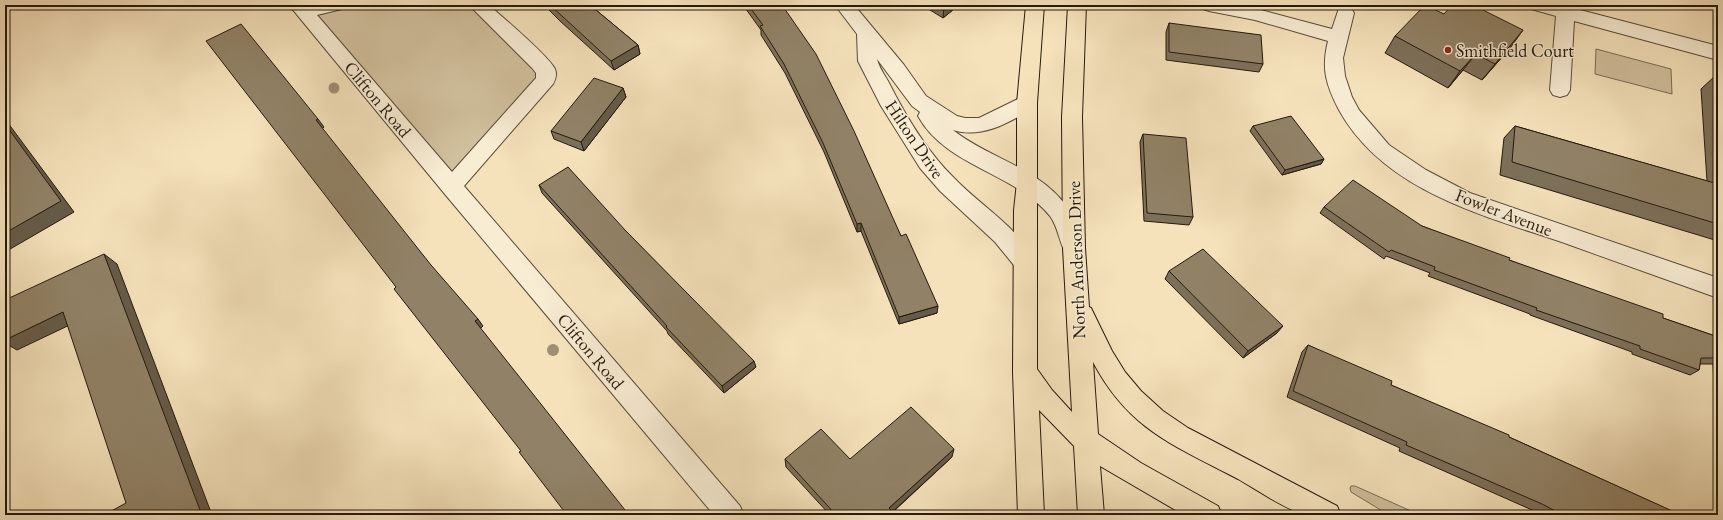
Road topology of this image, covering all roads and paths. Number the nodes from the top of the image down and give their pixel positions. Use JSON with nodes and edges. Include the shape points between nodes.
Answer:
{"nodes":[{"id":1,"x":336,"y":5,"type":"edge"},
{"id":2,"x":478,"y":5,"type":"edge"},
{"id":3,"x":844,"y":5,"type":"edge"},
{"id":4,"x":1035,"y":5,"type":"edge"},
{"id":5,"x":1077,"y":5,"type":"edge"},
{"id":6,"x":1209,"y":5,"type":"edge"},
{"id":7,"x":1537,"y":5,"type":"edge"},
{"id":8,"x":301,"y":8,"type":"edge"},
{"id":9,"x":1565,"y":12,"type":"junction"},
{"id":10,"x":1344,"y":13,"type":"dead end"},
{"id":11,"x":866,"y":34,"type":"junction"},
{"id":12,"x":1338,"y":37,"type":"junction"},
{"id":13,"x":1718,"y":53,"type":"edge"},
{"id":14,"x":1560,"y":90,"type":"dead end"},
{"id":15,"x":919,"y":101,"type":"junction"},
{"id":16,"x":1027,"y":103,"type":"junction"},
{"id":17,"x":1027,"y":182,"type":"junction"},
{"id":18,"x":451,"y":187,"type":"junction"},
{"id":19,"x":1074,"y":248,"type":"junction"},
{"id":20,"x":1025,"y":262,"type":"junction"},
{"id":21,"x":1718,"y":288,"type":"edge"},
{"id":22,"x":1076,"y":299,"type":"junction"},
{"id":23,"x":1025,"y":372,"type":"junction"},
{"id":24,"x":1085,"y":439,"type":"junction"},
{"id":25,"x":731,"y":515,"type":"edge"},
{"id":26,"x":1031,"y":515,"type":"edge"},
{"id":27,"x":1090,"y":515,"type":"edge"},
{"id":28,"x":1209,"y":515,"type":"edge"},
{"id":29,"x":1328,"y":515,"type":"edge"}],
"edges":[{"from":1,"to":8,"type":"street","name":"Clifton Road"},
{"from":2,"to":18,"type":"street","via":[[539,63],[546,71],[546,79]]},
{"from":3,"to":11,"type":"street","name":"Hilton Drive"},
{"from":4,"to":16,"type":"main road"},
{"from":5,"to":19,"type":"main road","name":"North Anderson Drive","via":[[1072,117]]},
{"from":6,"to":12,"type":"street","via":[[1262,16]]},
{"from":7,"to":9,"type":"street"},
{"from":8,"to":18,"type":"street","name":"Clifton Road"},
{"from":9,"to":13,"type":"street"},
{"from":9,"to":14,"type":"street"},
{"from":10,"to":12,"type":"street","name":"Fowler Avenue"},
{"from":11,"to":15,"type":"street","name":"Hilton Drive"},
{"from":11,"to":20,"type":"street","name":"Hilton Drive","via":[[868,61],[888,101],[927,162],[947,185],[1003,236]]},
{"from":12,"to":21,"type":"street","name":"Fowler Avenue","via":[[1333,58],[1335,76],[1352,115],[1382,151],[1419,176],[1463,199]]},
{"from":15,"to":16,"type":"street","name":"Hilton Drive","via":[[951,122],[973,126],[989,122]]},
{"from":15,"to":17,"type":"street","via":[[942,132],[978,158]]},
{"from":16,"to":17,"type":"main road"},
{"from":17,"to":19,"type":"street","via":[[1057,210]]},
{"from":17,"to":20,"type":"main road"},
{"from":18,"to":25,"type":"street","name":"Clifton Road"},
{"from":19,"to":22,"type":"main road","name":"North Anderson Drive"},
{"from":20,"to":23,"type":"main road"},
{"from":22,"to":24,"type":"main road","name":"North Anderson Drive"},
{"from":22,"to":29,"type":"main road","via":[[1093,339],[1113,376],[1133,400],[1178,435]]},
{"from":23,"to":24,"type":"main road","via":[[1042,399]]},
{"from":23,"to":26,"type":"main road"},
{"from":24,"to":27,"type":"main road","name":"North Anderson Drive"},
{"from":24,"to":28,"type":"main road","via":[[1134,474]]}]}
